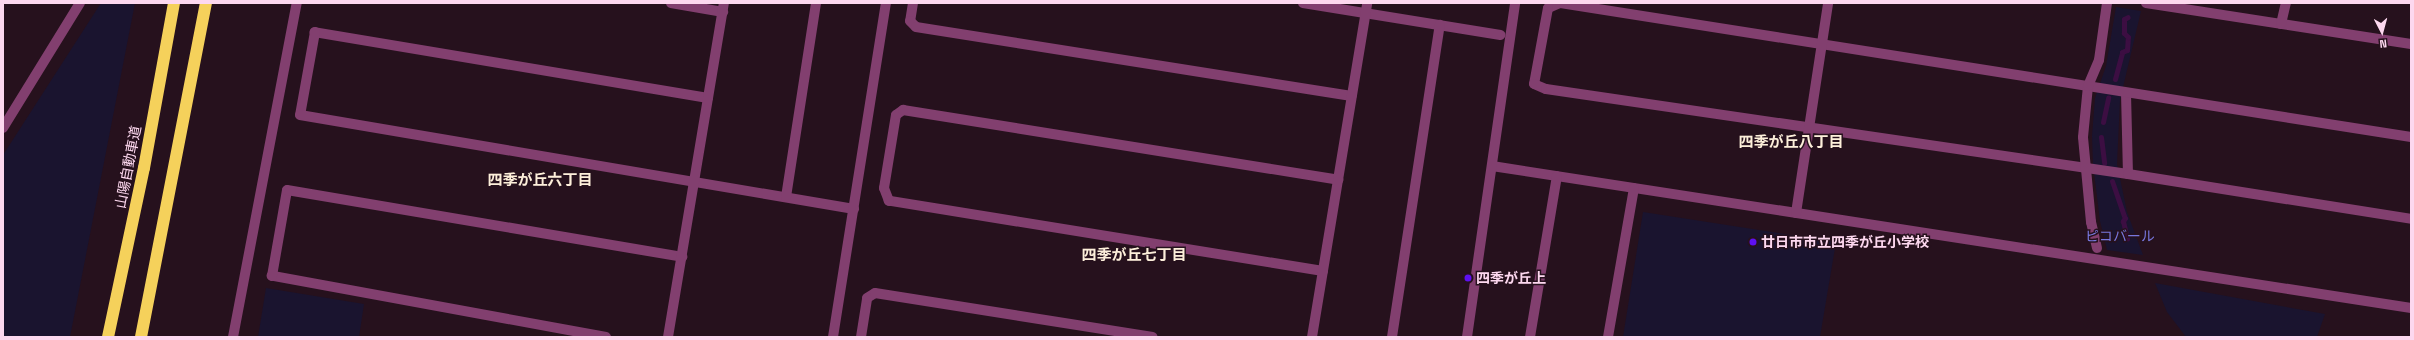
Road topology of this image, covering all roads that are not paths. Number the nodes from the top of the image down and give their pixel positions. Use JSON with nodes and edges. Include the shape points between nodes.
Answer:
{"nodes":[{"id":1,"x":80,"y":3,"type":"edge"},
{"id":2,"x":174,"y":3,"type":"edge"},
{"id":3,"x":206,"y":3,"type":"edge"},
{"id":4,"x":297,"y":3,"type":"edge"},
{"id":5,"x":672,"y":3,"type":"edge"},
{"id":6,"x":816,"y":3,"type":"edge"},
{"id":7,"x":886,"y":3,"type":"edge"},
{"id":8,"x":913,"y":3,"type":"edge"},
{"id":9,"x":1303,"y":3,"type":"edge"},
{"id":10,"x":1515,"y":3,"type":"edge"},
{"id":11,"x":1828,"y":3,"type":"edge"},
{"id":12,"x":2107,"y":3,"type":"edge"},
{"id":13,"x":2146,"y":3,"type":"edge"},
{"id":14,"x":2286,"y":3,"type":"edge"},
{"id":15,"x":723,"y":7,"type":"edge"},
{"id":16,"x":1366,"y":8,"type":"edge"},
{"id":17,"x":2281,"y":24,"type":"junction"},
{"id":18,"x":1440,"y":25,"type":"junction"},
{"id":19,"x":1500,"y":35,"type":"dead end"},
{"id":20,"x":2411,"y":44,"type":"edge"},
{"id":21,"x":1822,"y":45,"type":"junction"},
{"id":22,"x":2088,"y":86,"type":"junction"},
{"id":23,"x":2126,"y":93,"type":"junction"},
{"id":24,"x":1352,"y":96,"type":"junction"},
{"id":25,"x":708,"y":98,"type":"junction"},
{"id":26,"x":3,"y":128,"type":"edge"},
{"id":27,"x":1809,"y":128,"type":"junction"},
{"id":28,"x":2411,"y":136,"type":"edge"},
{"id":29,"x":1492,"y":166,"type":"junction"},
{"id":30,"x":2086,"y":169,"type":"junction"},
{"id":31,"x":2128,"y":174,"type":"junction"},
{"id":32,"x":1557,"y":176,"type":"junction"},
{"id":33,"x":1338,"y":180,"type":"junction"},
{"id":34,"x":694,"y":182,"type":"junction"},
{"id":35,"x":1634,"y":188,"type":"junction"},
{"id":36,"x":786,"y":197,"type":"junction"},
{"id":37,"x":854,"y":209,"type":"junction"},
{"id":38,"x":1796,"y":214,"type":"junction"},
{"id":39,"x":2411,"y":219,"type":"edge"},
{"id":40,"x":2097,"y":248,"type":"dead end"},
{"id":41,"x":682,"y":257,"type":"junction"},
{"id":42,"x":1323,"y":270,"type":"junction"},
{"id":43,"x":2411,"y":308,"type":"edge"},
{"id":44,"x":108,"y":337,"type":"edge"},
{"id":45,"x":141,"y":337,"type":"edge"},
{"id":46,"x":233,"y":337,"type":"edge"},
{"id":47,"x":606,"y":337,"type":"edge"},
{"id":48,"x":668,"y":337,"type":"edge"},
{"id":49,"x":833,"y":337,"type":"edge"},
{"id":50,"x":861,"y":337,"type":"edge"},
{"id":51,"x":1152,"y":337,"type":"edge"},
{"id":52,"x":1312,"y":337,"type":"edge"},
{"id":53,"x":1392,"y":337,"type":"edge"},
{"id":54,"x":1467,"y":337,"type":"edge"},
{"id":55,"x":1530,"y":337,"type":"edge"},
{"id":56,"x":1608,"y":337,"type":"edge"}],
"edges":[{"from":1,"to":26,"type":"street"},
{"from":2,"to":44,"type":"highway","name":"山陽自動車道","via":[[144,168]]},
{"from":3,"to":45,"type":"highway"},
{"from":4,"to":46,"type":"street"},
{"from":5,"to":15,"type":"street"},
{"from":6,"to":36,"type":"street"},
{"from":7,"to":37,"type":"street"},
{"from":8,"to":24,"type":"street","via":[[910,21],[916,27]]},
{"from":9,"to":16,"type":"street"},
{"from":10,"to":29,"type":"street"},
{"from":11,"to":21,"type":"street"},
{"from":12,"to":22,"type":"street","via":[[2099,60]]},
{"from":13,"to":17,"type":"street"},
{"from":14,"to":17,"type":"street"},
{"from":15,"to":25,"type":"street"},
{"from":16,"to":18,"type":"street"},
{"from":16,"to":24,"type":"street"},
{"from":17,"to":20,"type":"street"},
{"from":18,"to":19,"type":"street"},
{"from":18,"to":53,"type":"street"},
{"from":21,"to":22,"type":"street"},
{"from":21,"to":27,"type":"street"},
{"from":21,"to":27,"type":"street","via":[[1560,3],[1548,8],[1534,84],[1546,89]]},
{"from":22,"to":23,"type":"street"},
{"from":22,"to":30,"type":"street","via":[[2083,137]]},
{"from":23,"to":28,"type":"street"},
{"from":23,"to":31,"type":"street"},
{"from":24,"to":33,"type":"street"},
{"from":25,"to":34,"type":"street"},
{"from":25,"to":34,"type":"street","via":[[315,32],[300,115]]},
{"from":27,"to":30,"type":"street"},
{"from":27,"to":38,"type":"street"},
{"from":29,"to":32,"type":"street"},
{"from":29,"to":54,"type":"street"},
{"from":30,"to":31,"type":"street"},
{"from":30,"to":40,"type":"street"},
{"from":31,"to":39,"type":"street"},
{"from":32,"to":35,"type":"street"},
{"from":32,"to":55,"type":"street"},
{"from":33,"to":42,"type":"street"},
{"from":33,"to":42,"type":"street","via":[[903,110],[896,115],[884,188],[889,201]]},
{"from":34,"to":36,"type":"street"},
{"from":34,"to":41,"type":"street"},
{"from":35,"to":38,"type":"street"},
{"from":35,"to":56,"type":"street"},
{"from":36,"to":37,"type":"street"},
{"from":37,"to":49,"type":"street"},
{"from":38,"to":43,"type":"street"},
{"from":41,"to":47,"type":"street","via":[[287,190],[272,276]]},
{"from":41,"to":48,"type":"street"},
{"from":42,"to":52,"type":"street"},
{"from":50,"to":51,"type":"street","via":[[867,298],[875,293]]}]}
